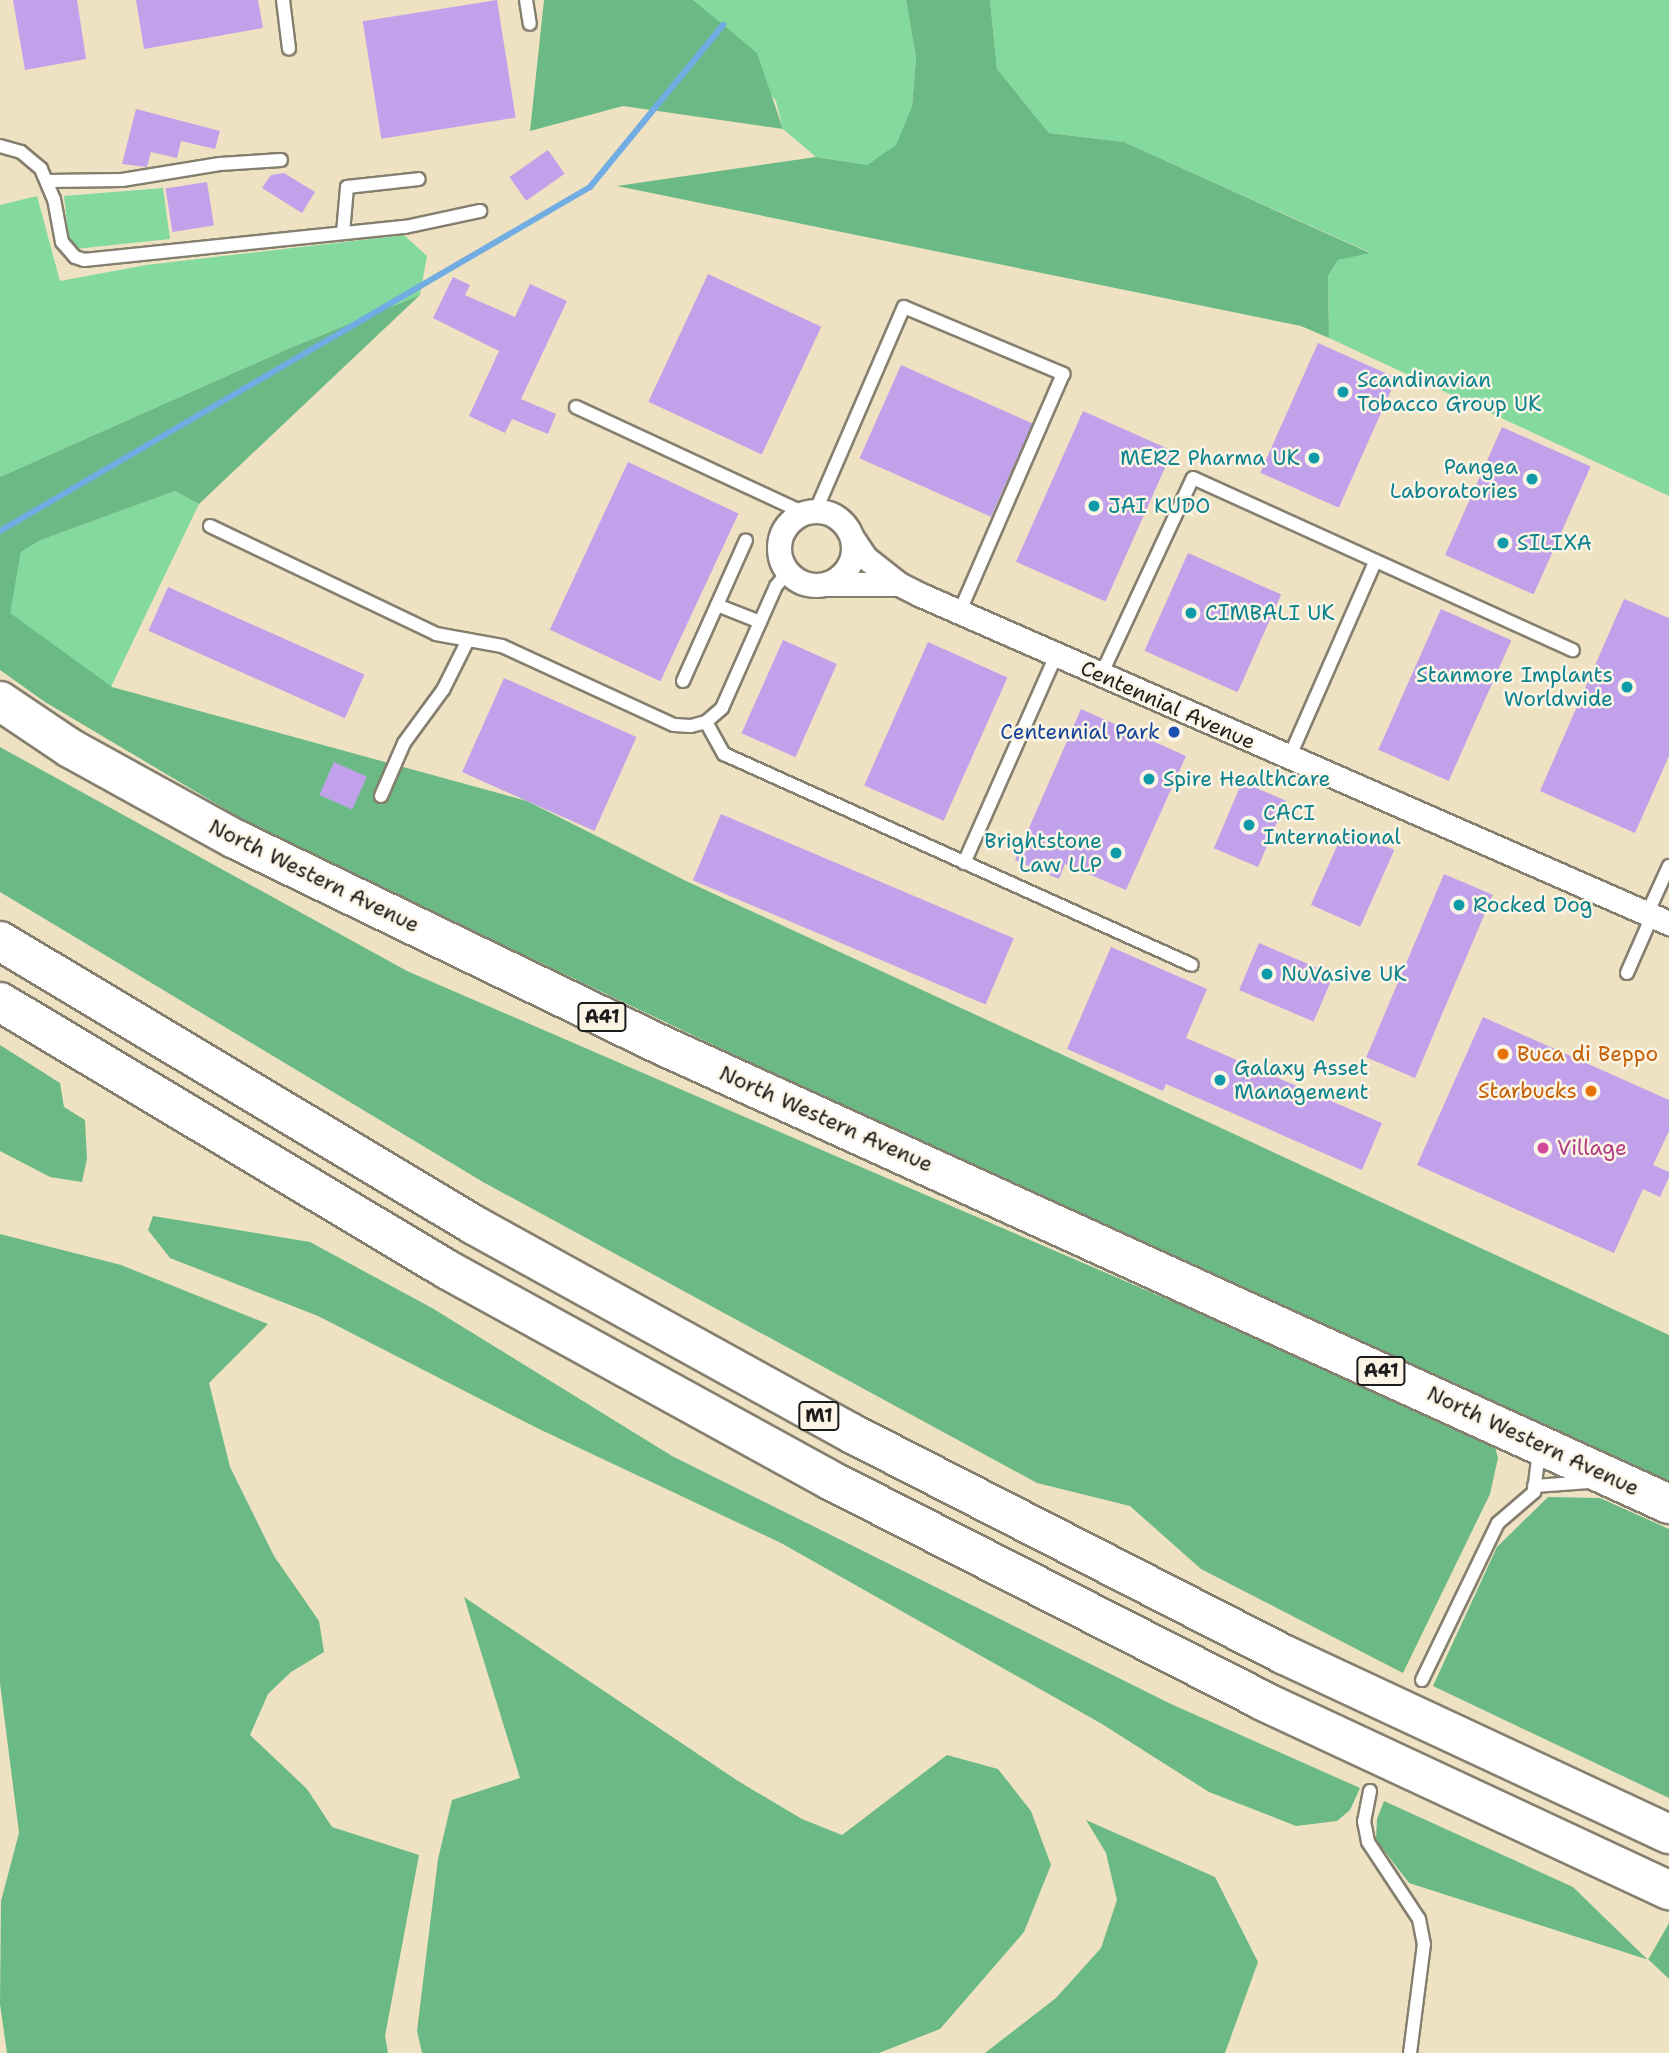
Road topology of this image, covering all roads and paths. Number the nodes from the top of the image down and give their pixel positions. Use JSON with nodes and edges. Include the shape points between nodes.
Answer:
{"nodes":[{"id":1,"x":283,"y":0,"type":"edge"},
{"id":2,"x":526,"y":0,"type":"edge"},
{"id":3,"x":530,"y":24,"type":"dead end"},
{"id":4,"x":289,"y":49,"type":"dead end"},
{"id":5,"x":0,"y":146,"type":"edge"},
{"id":6,"x":281,"y":160,"type":"dead end"},
{"id":7,"x":419,"y":179,"type":"dead end"},
{"id":8,"x":48,"y":181,"type":"junction"},
{"id":9,"x":480,"y":211,"type":"dead end"},
{"id":10,"x":343,"y":233,"type":"junction"},
{"id":11,"x":576,"y":407,"type":"dead end"},
{"id":12,"x":810,"y":512,"type":"junction"},
{"id":13,"x":210,"y":526,"type":"dead end"},
{"id":14,"x":853,"y":539,"type":"junction"},
{"id":15,"x":746,"y":540,"type":"dead end"},
{"id":16,"x":1375,"y":562,"type":"junction"},
{"id":17,"x":788,"y":572,"type":"junction"},
{"id":18,"x":824,"y":584,"type":"junction"},
{"id":19,"x":899,"y":584,"type":"junction"},
{"id":20,"x":717,"y":606,"type":"junction"},
{"id":21,"x":959,"y":612,"type":"junction"},
{"id":22,"x":760,"y":622,"type":"junction"},
{"id":23,"x":468,"y":640,"type":"junction"},
{"id":24,"x":1573,"y":650,"type":"dead end"},
{"id":25,"x":1056,"y":654,"type":"junction"},
{"id":26,"x":1101,"y":675,"type":"junction"},
{"id":27,"x":683,"y":681,"type":"dead end"},
{"id":28,"x":0,"y":701,"type":"edge"},
{"id":29,"x":706,"y":722,"type":"junction"},
{"id":30,"x":1289,"y":758,"type":"junction"},
{"id":31,"x":381,"y":796,"type":"dead end"},
{"id":32,"x":964,"y":863,"type":"junction"},
{"id":33,"x":1669,"y":866,"type":"edge"},
{"id":34,"x":1656,"y":917,"type":"edge"},
{"id":35,"x":0,"y":941,"type":"edge"},
{"id":36,"x":1192,"y":965,"type":"dead end"},
{"id":37,"x":1627,"y":972,"type":"dead end"},
{"id":38,"x":0,"y":1002,"type":"edge"},
{"id":39,"x":1540,"y":1445,"type":"junction"},
{"id":40,"x":1616,"y":1479,"type":"junction"},
{"id":41,"x":1534,"y":1486,"type":"junction"},
{"id":42,"x":1669,"y":1504,"type":"edge"},
{"id":43,"x":1422,"y":1680,"type":"dead end"},
{"id":44,"x":1370,"y":1791,"type":"dead end"},
{"id":45,"x":1669,"y":1834,"type":"edge"},
{"id":46,"x":1669,"y":1890,"type":"edge"},
{"id":47,"x":1410,"y":2053,"type":"edge"}],
"edges":[{"from":1,"to":4,"type":"lane"},
{"from":2,"to":3,"type":"lane"},
{"from":5,"to":8,"type":"lane","via":[[34,161]]},
{"from":6,"to":8,"type":"lane","via":[[220,164],[122,180]]},
{"from":7,"to":10,"type":"lane","via":[[347,187]]},
{"from":8,"to":10,"type":"lane","via":[[62,242],[84,260]]},
{"from":9,"to":10,"type":"lane","via":[[405,227]]},
{"from":11,"to":12,"type":"lane"},
{"from":12,"to":14,"type":"street","via":[[839,518]]},
{"from":12,"to":17,"type":"street","via":[[785,527],[780,538],[782,562]]},
{"from":12,"to":21,"type":"lane","via":[[904,307],[1063,373]]},
{"from":13,"to":23,"type":"lane","via":[[436,634]]},
{"from":14,"to":18,"type":"street","via":[[851,562],[836,580]]},
{"from":14,"to":19,"type":"street","via":[[866,558]]},
{"from":15,"to":20,"type":"lane"},
{"from":16,"to":24,"type":"lane"},
{"from":16,"to":26,"type":"lane","via":[[1193,478]]},
{"from":16,"to":30,"type":"lane"},
{"from":17,"to":18,"type":"street","via":[[805,583]]},
{"from":17,"to":22,"type":"lane","via":[[776,586]]},
{"from":18,"to":19,"type":"street"},
{"from":19,"to":21,"type":"street","name":"Centennial Avenue"},
{"from":20,"to":22,"type":"lane"},
{"from":20,"to":27,"type":"lane"},
{"from":21,"to":25,"type":"street","name":"Centennial Avenue"},
{"from":22,"to":29,"type":"lane","via":[[722,708]]},
{"from":23,"to":29,"type":"lane","via":[[502,646],[674,725]]},
{"from":23,"to":31,"type":"lane","via":[[443,690],[404,743]]},
{"from":25,"to":26,"type":"street","name":"Centennial Avenue"},
{"from":25,"to":32,"type":"lane"},
{"from":26,"to":30,"type":"street","name":"Centennial Avenue"},
{"from":28,"to":39,"type":"highway","name":"North Western Avenue","number":"A41","via":[[70,748],[235,839],[334,887],[683,1055]]},
{"from":29,"to":32,"type":"lane","via":[[724,754]]},
{"from":30,"to":34,"type":"street","name":"Centennial Avenue"},
{"from":32,"to":36,"type":"lane"},
{"from":33,"to":34,"type":"lane"},
{"from":34,"to":37,"type":"lane"},
{"from":35,"to":45,"type":"highway","number":"M1","via":[[274,1108],[755,1382],[1285,1655]]},
{"from":38,"to":46,"type":"highway","number":"M1","via":[[460,1277],[828,1479],[1264,1701]]},
{"from":39,"to":40,"type":"highway","name":"North Western Avenue","number":"A41"},
{"from":39,"to":41,"type":"lane"},
{"from":40,"to":41,"type":"lane"},
{"from":40,"to":42,"type":"highway","name":"North Western Avenue","number":"A41"},
{"from":41,"to":43,"type":"lane","via":[[1534,1492],[1498,1524]]},
{"from":44,"to":47,"type":"lane","via":[[1364,1821],[1367,1842],[1419,1919],[1423,1944]]}]}
